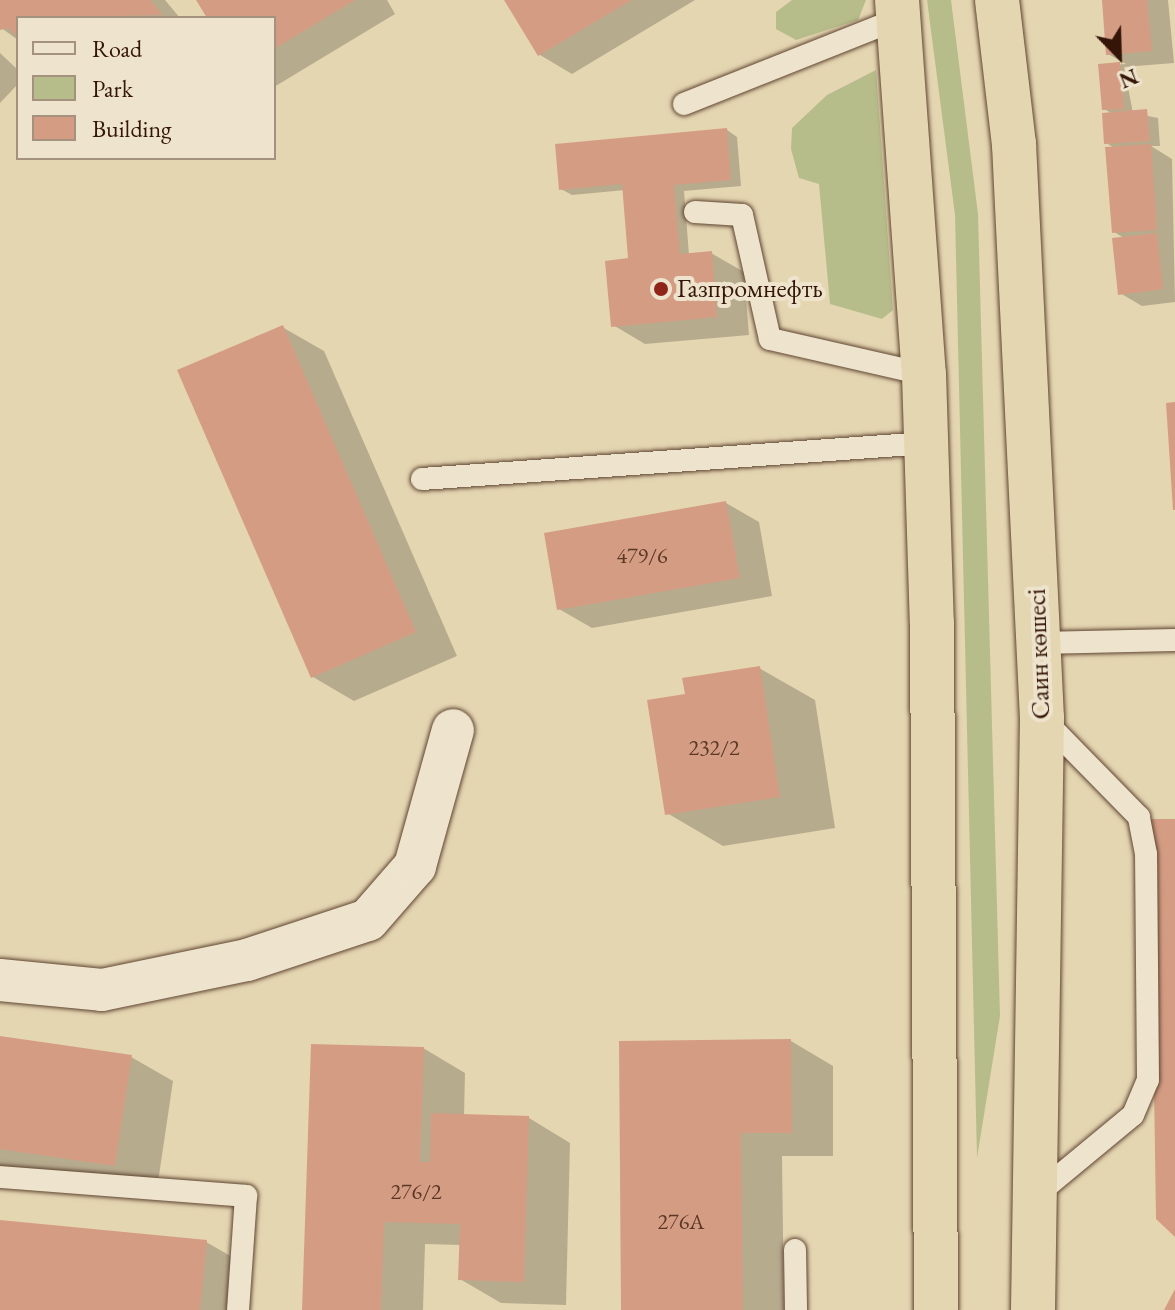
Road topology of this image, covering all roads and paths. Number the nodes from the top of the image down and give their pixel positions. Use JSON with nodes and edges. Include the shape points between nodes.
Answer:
{"nodes":[{"id":1,"x":997,"y":0,"type":"edge"},
{"id":2,"x":897,"y":9,"type":"edge"},
{"id":3,"x":684,"y":104,"type":"dead end"},
{"id":4,"x":695,"y":212,"type":"dead end"},
{"id":5,"x":924,"y":374,"type":"junction"},
{"id":6,"x":927,"y":443,"type":"junction"},
{"id":7,"x":422,"y":479,"type":"dead end"},
{"id":8,"x":1175,"y":640,"type":"edge"},
{"id":9,"x":1039,"y":643,"type":"junction"},
{"id":10,"x":1042,"y":718,"type":"junction"},
{"id":11,"x":453,"y":730,"type":"dead end"},
{"id":12,"x":0,"y":980,"type":"edge"},
{"id":13,"x":0,"y":1177,"type":"edge"},
{"id":14,"x":1035,"y":1197,"type":"junction"},
{"id":15,"x":795,"y":1250,"type":"dead end"},
{"id":16,"x":238,"y":1310,"type":"edge"},
{"id":17,"x":796,"y":1310,"type":"edge"},
{"id":18,"x":936,"y":1310,"type":"edge"},
{"id":19,"x":1033,"y":1310,"type":"edge"}],
"edges":[{"from":1,"to":9,"type":"highway","name":"Саин көшесі","via":[[1014,144]]},
{"from":2,"to":3,"type":"lane"},
{"from":2,"to":5,"type":"highway"},
{"from":4,"to":5,"type":"lane","via":[[742,215],[770,339]]},
{"from":5,"to":6,"type":"highway"},
{"from":6,"to":7,"type":"lane"},
{"from":6,"to":18,"type":"highway"},
{"from":8,"to":9,"type":"lane"},
{"from":9,"to":10,"type":"highway","name":"Саин көшесі"},
{"from":10,"to":14,"type":"highway","name":"Саин көшесі"},
{"from":10,"to":14,"type":"lane","via":[[1139,817],[1146,854],[1148,1080],[1133,1115]]},
{"from":11,"to":12,"type":"street","via":[[415,866],[368,920],[247,960],[102,990]]},
{"from":13,"to":16,"type":"lane","via":[[246,1196]]},
{"from":14,"to":19,"type":"highway","name":"Саин көшесі"},
{"from":15,"to":17,"type":"lane"}]}
